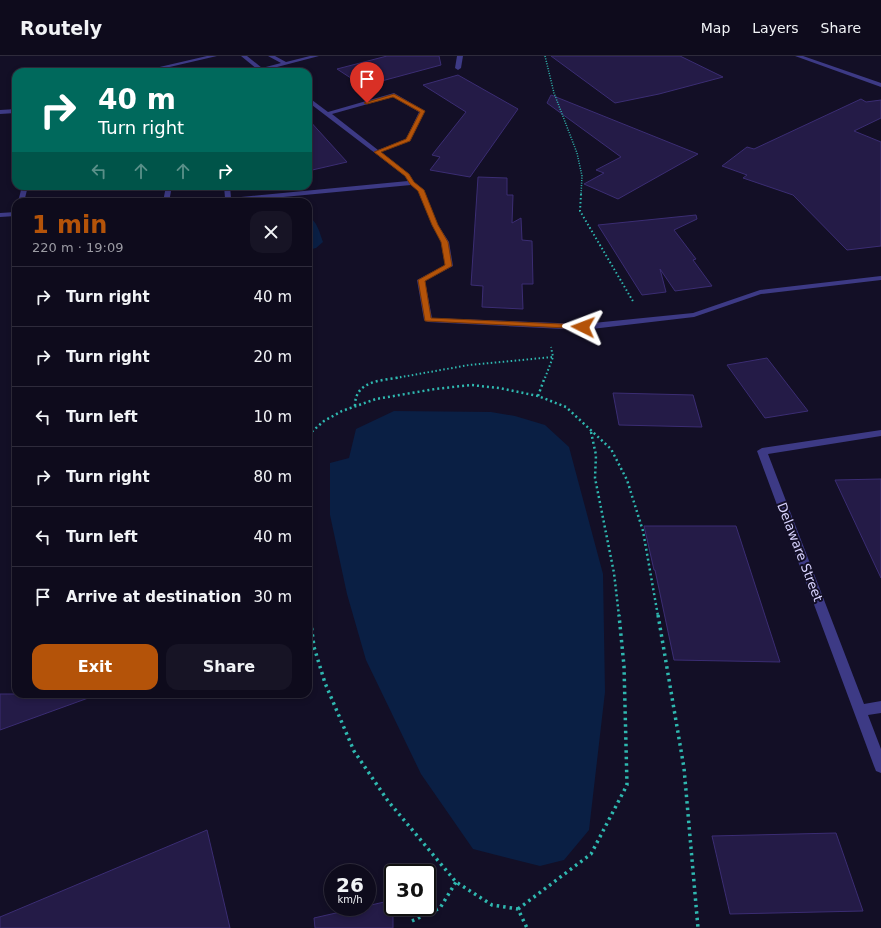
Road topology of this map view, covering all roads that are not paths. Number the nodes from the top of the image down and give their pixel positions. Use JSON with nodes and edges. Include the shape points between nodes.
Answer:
{"nodes":[{"id":1,"x":214,"y":56,"type":"edge"},
{"id":2,"x":244,"y":56,"type":"edge"},
{"id":3,"x":271,"y":56,"type":"edge"},
{"id":4,"x":316,"y":56,"type":"edge"},
{"id":5,"x":460,"y":56,"type":"edge"},
{"id":6,"x":798,"y":56,"type":"edge"},
{"id":7,"x":286,"y":64,"type":"junction"},
{"id":8,"x":272,"y":67,"type":"joint"},
{"id":9,"x":159,"y":68,"type":"edge"},
{"id":10,"x":259,"y":68,"type":"edge"},
{"id":11,"x":268,"y":68,"type":"edge"},
{"id":12,"x":458,"y":68,"type":"dead end"},
{"id":13,"x":881,"y":85,"type":"edge"},
{"id":14,"x":312,"y":102,"type":"edge"},
{"id":15,"x":12,"y":111,"type":"edge"},
{"id":16,"x":0,"y":112,"type":"edge"},
{"id":17,"x":327,"y":114,"type":"junction"},
{"id":18,"x":377,"y":152,"type":"junction"},
{"id":19,"x":412,"y":183,"type":"junction"},
{"id":20,"x":250,"y":198,"type":"edge"},
{"id":21,"x":12,"y":214,"type":"edge"},
{"id":22,"x":0,"y":216,"type":"edge"},
{"id":23,"x":881,"y":278,"type":"edge"},
{"id":24,"x":881,"y":433,"type":"edge"},
{"id":25,"x":881,"y":707,"type":"edge"},
{"id":26,"x":860,"y":712,"type":"junction"},
{"id":27,"x":881,"y":766,"type":"edge"}],
"edges":[{"from":1,"to":9,"type":"street"},
{"from":2,"to":10,"type":"street"},
{"from":3,"to":7,"type":"street"},
{"from":4,"to":7,"type":"street"},
{"from":5,"to":12,"type":"street"},
{"from":6,"to":13,"type":"street"},
{"from":7,"to":8,"type":"street"},
{"from":8,"to":11,"type":"street"},
{"from":14,"to":17,"type":"street"},
{"from":15,"to":16,"type":"street"},
{"from":17,"to":18,"type":"street"},
{"from":17,"to":18,"type":"street","via":[[394,95],[422,111],[408,140]]},
{"from":18,"to":19,"type":"street","via":[[407,175]]},
{"from":19,"to":20,"type":"street"},
{"from":19,"to":23,"type":"street","via":[[421,190],[445,242],[449,266],[421,280],[428,320],[583,327],[694,315],[760,292]]},
{"from":21,"to":22,"type":"street"},
{"from":24,"to":26,"type":"street","name":"Delaware Street","via":[[762,451]]},
{"from":25,"to":26,"type":"street"},
{"from":26,"to":27,"type":"street","name":"Delaware Street"}]}
